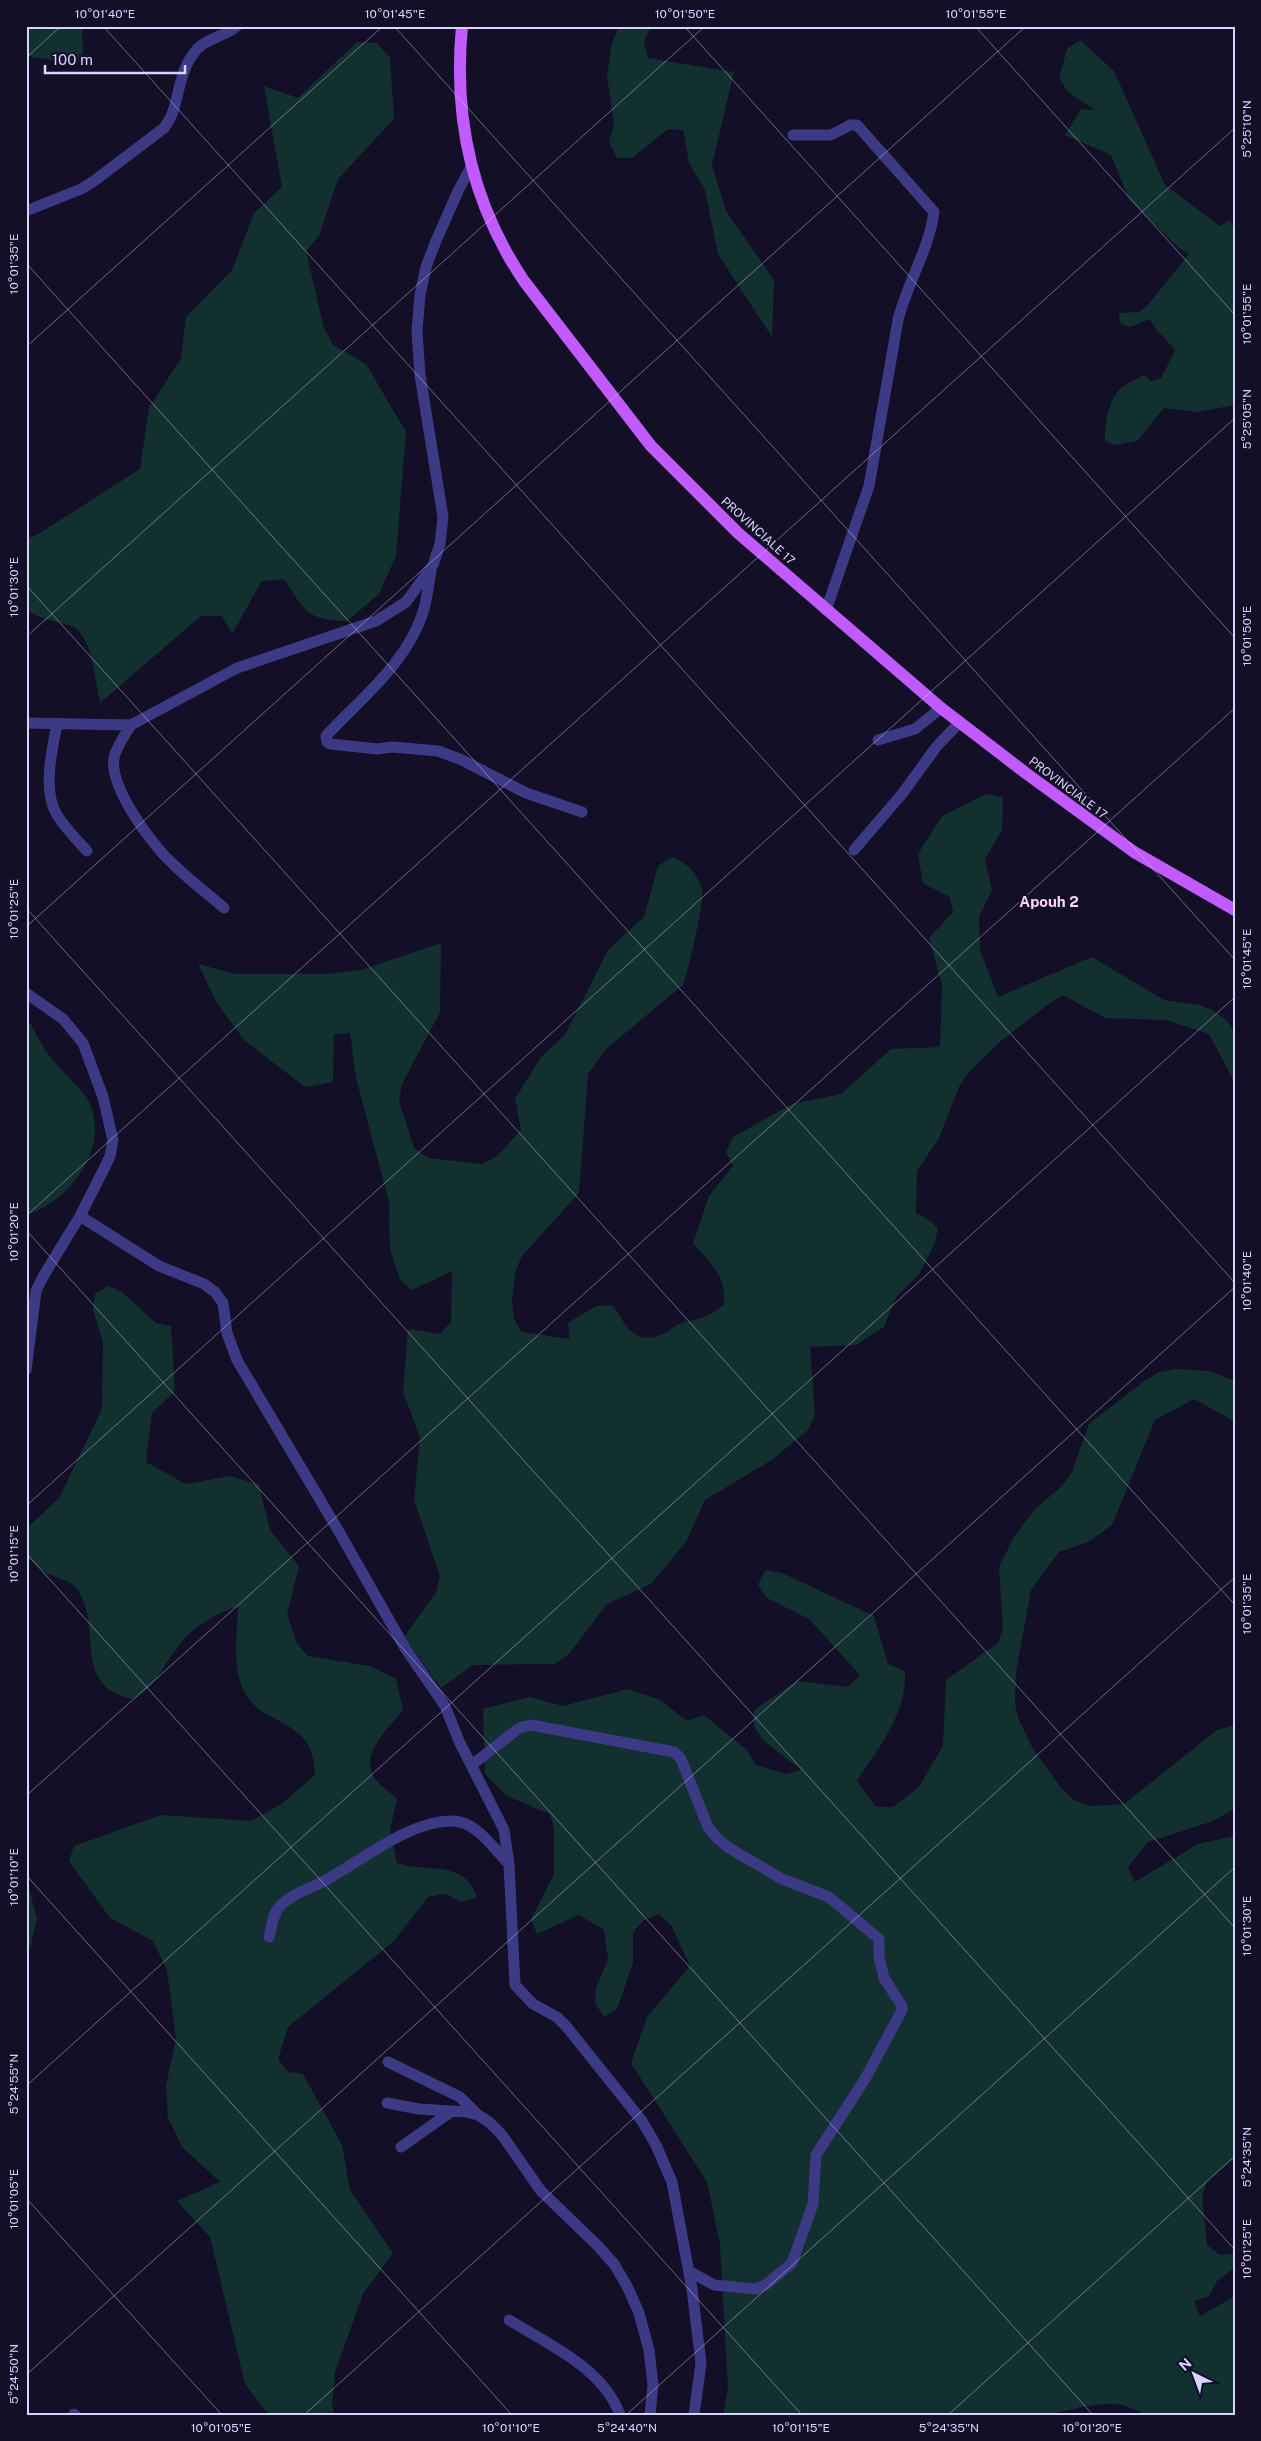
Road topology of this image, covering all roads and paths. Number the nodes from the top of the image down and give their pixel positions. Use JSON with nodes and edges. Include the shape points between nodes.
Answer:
{"nodes":[{"id":1,"x":237,"y":26,"type":"edge"},
{"id":2,"x":462,"y":26,"type":"edge"},
{"id":3,"x":794,"y":134,"type":"dead end"},
{"id":4,"x":471,"y":167,"type":"junction"},
{"id":5,"x":26,"y":211,"type":"edge"},
{"id":6,"x":432,"y":565,"type":"junction"},
{"id":7,"x":826,"y":610,"type":"junction"},
{"id":8,"x":942,"y":708,"type":"junction"},
{"id":9,"x":960,"y":722,"type":"junction"},
{"id":10,"x":26,"y":723,"type":"edge"},
{"id":11,"x":57,"y":724,"type":"junction"},
{"id":12,"x":131,"y":724,"type":"junction"},
{"id":13,"x":878,"y":740,"type":"dead end"},
{"id":14,"x":582,"y":812,"type":"dead end"},
{"id":15,"x":854,"y":850,"type":"dead end"},
{"id":16,"x":87,"y":851,"type":"dead end"},
{"id":17,"x":224,"y":908,"type":"dead end"},
{"id":18,"x":1235,"y":910,"type":"edge"},
{"id":19,"x":26,"y":993,"type":"edge"},
{"id":20,"x":80,"y":1216,"type":"junction"},
{"id":21,"x":31,"y":1294,"type":"edge"},
{"id":22,"x":26,"y":1370,"type":"edge"},
{"id":23,"x":472,"y":1765,"type":"junction"},
{"id":24,"x":509,"y":1864,"type":"junction"},
{"id":25,"x":269,"y":1936,"type":"dead end"},
{"id":26,"x":388,"y":2062,"type":"dead end"},
{"id":27,"x":388,"y":2103,"type":"dead end"},
{"id":28,"x":452,"y":2111,"type":"junction"},
{"id":29,"x":478,"y":2114,"type":"junction"},
{"id":30,"x":401,"y":2148,"type":"dead end"},
{"id":31,"x":689,"y":2271,"type":"junction"},
{"id":32,"x":509,"y":2320,"type":"dead end"},
{"id":33,"x":620,"y":2415,"type":"edge"},
{"id":34,"x":650,"y":2415,"type":"edge"},
{"id":35,"x":694,"y":2415,"type":"edge"}],
"edges":[{"from":1,"to":5,"type":"street","via":[[198,48],[188,60],[176,94],[173,117],[164,128],[87,185]]},
{"from":2,"to":4,"type":"main road","name":"PROVINCIALE 17","via":[[460,90]]},
{"from":3,"to":7,"type":"street","via":[[832,135],[850,125],[857,125],[934,212],[932,228],[902,303],[869,486]]},
{"from":4,"to":6,"type":"street","via":[[431,253],[418,313],[418,355],[424,405],[443,517],[440,544]]},
{"from":4,"to":7,"type":"main road","name":"PROVINCIALE 17","via":[[488,218],[505,253],[626,414],[678,475]]},
{"from":6,"to":12,"type":"street","via":[[406,602],[376,621],[237,668]]},
{"from":6,"to":14,"type":"street","via":[[423,610],[410,638],[389,671],[326,736],[327,742],[378,749],[438,751],[526,793]]},
{"from":7,"to":8,"type":"main road","name":"PROVINCIALE 17"},
{"from":8,"to":9,"type":"main road","name":"PROVINCIALE 17"},
{"from":8,"to":13,"type":"street","via":[[915,729]]},
{"from":9,"to":15,"type":"street"},
{"from":9,"to":18,"type":"main road","name":"PROVINCIALE 17","via":[[1087,820],[1134,852]]},
{"from":10,"to":11,"type":"street"},
{"from":11,"to":12,"type":"street"},
{"from":11,"to":16,"type":"street","via":[[50,761],[54,805],[58,816]]},
{"from":12,"to":17,"type":"street","via":[[114,758],[115,774],[126,800],[171,863]]},
{"from":19,"to":20,"type":"street","via":[[63,1020],[83,1043],[96,1073],[112,1128],[110,1156]]},
{"from":20,"to":21,"type":"street"},
{"from":20,"to":23,"type":"street","via":[[160,1266],[204,1284],[221,1299],[227,1333],[237,1360],[405,1648],[445,1706]]},
{"from":21,"to":22,"type":"street"},
{"from":23,"to":24,"type":"street","via":[[504,1830]]},
{"from":23,"to":31,"type":"street","via":[[519,1728],[531,1726],[674,1752],[680,1759],[708,1827],[718,1839],[785,1881],[829,1897],[880,1939],[879,1957],[884,1978],[902,2010],[865,2078],[816,2155],[813,2204],[792,2263],[756,2290],[714,2285]]},
{"from":24,"to":25,"type":"street","via":[[466,1824],[449,1822],[416,1829],[287,1900],[277,1910]]},
{"from":24,"to":31,"type":"street","via":[[515,1985],[533,2004],[566,2026],[620,2092],[656,2145],[672,2182]]},
{"from":26,"to":29,"type":"street","via":[[460,2097]]},
{"from":27,"to":28,"type":"street","via":[[419,2110]]},
{"from":28,"to":29,"type":"street"},
{"from":28,"to":30,"type":"street"},
{"from":29,"to":34,"type":"street","via":[[502,2135],[541,2190],[605,2253],[627,2286],[639,2313],[649,2350],[653,2385]]},
{"from":31,"to":35,"type":"street","via":[[701,2363]]},
{"from":32,"to":33,"type":"street","via":[[590,2372],[611,2397]]}]}
